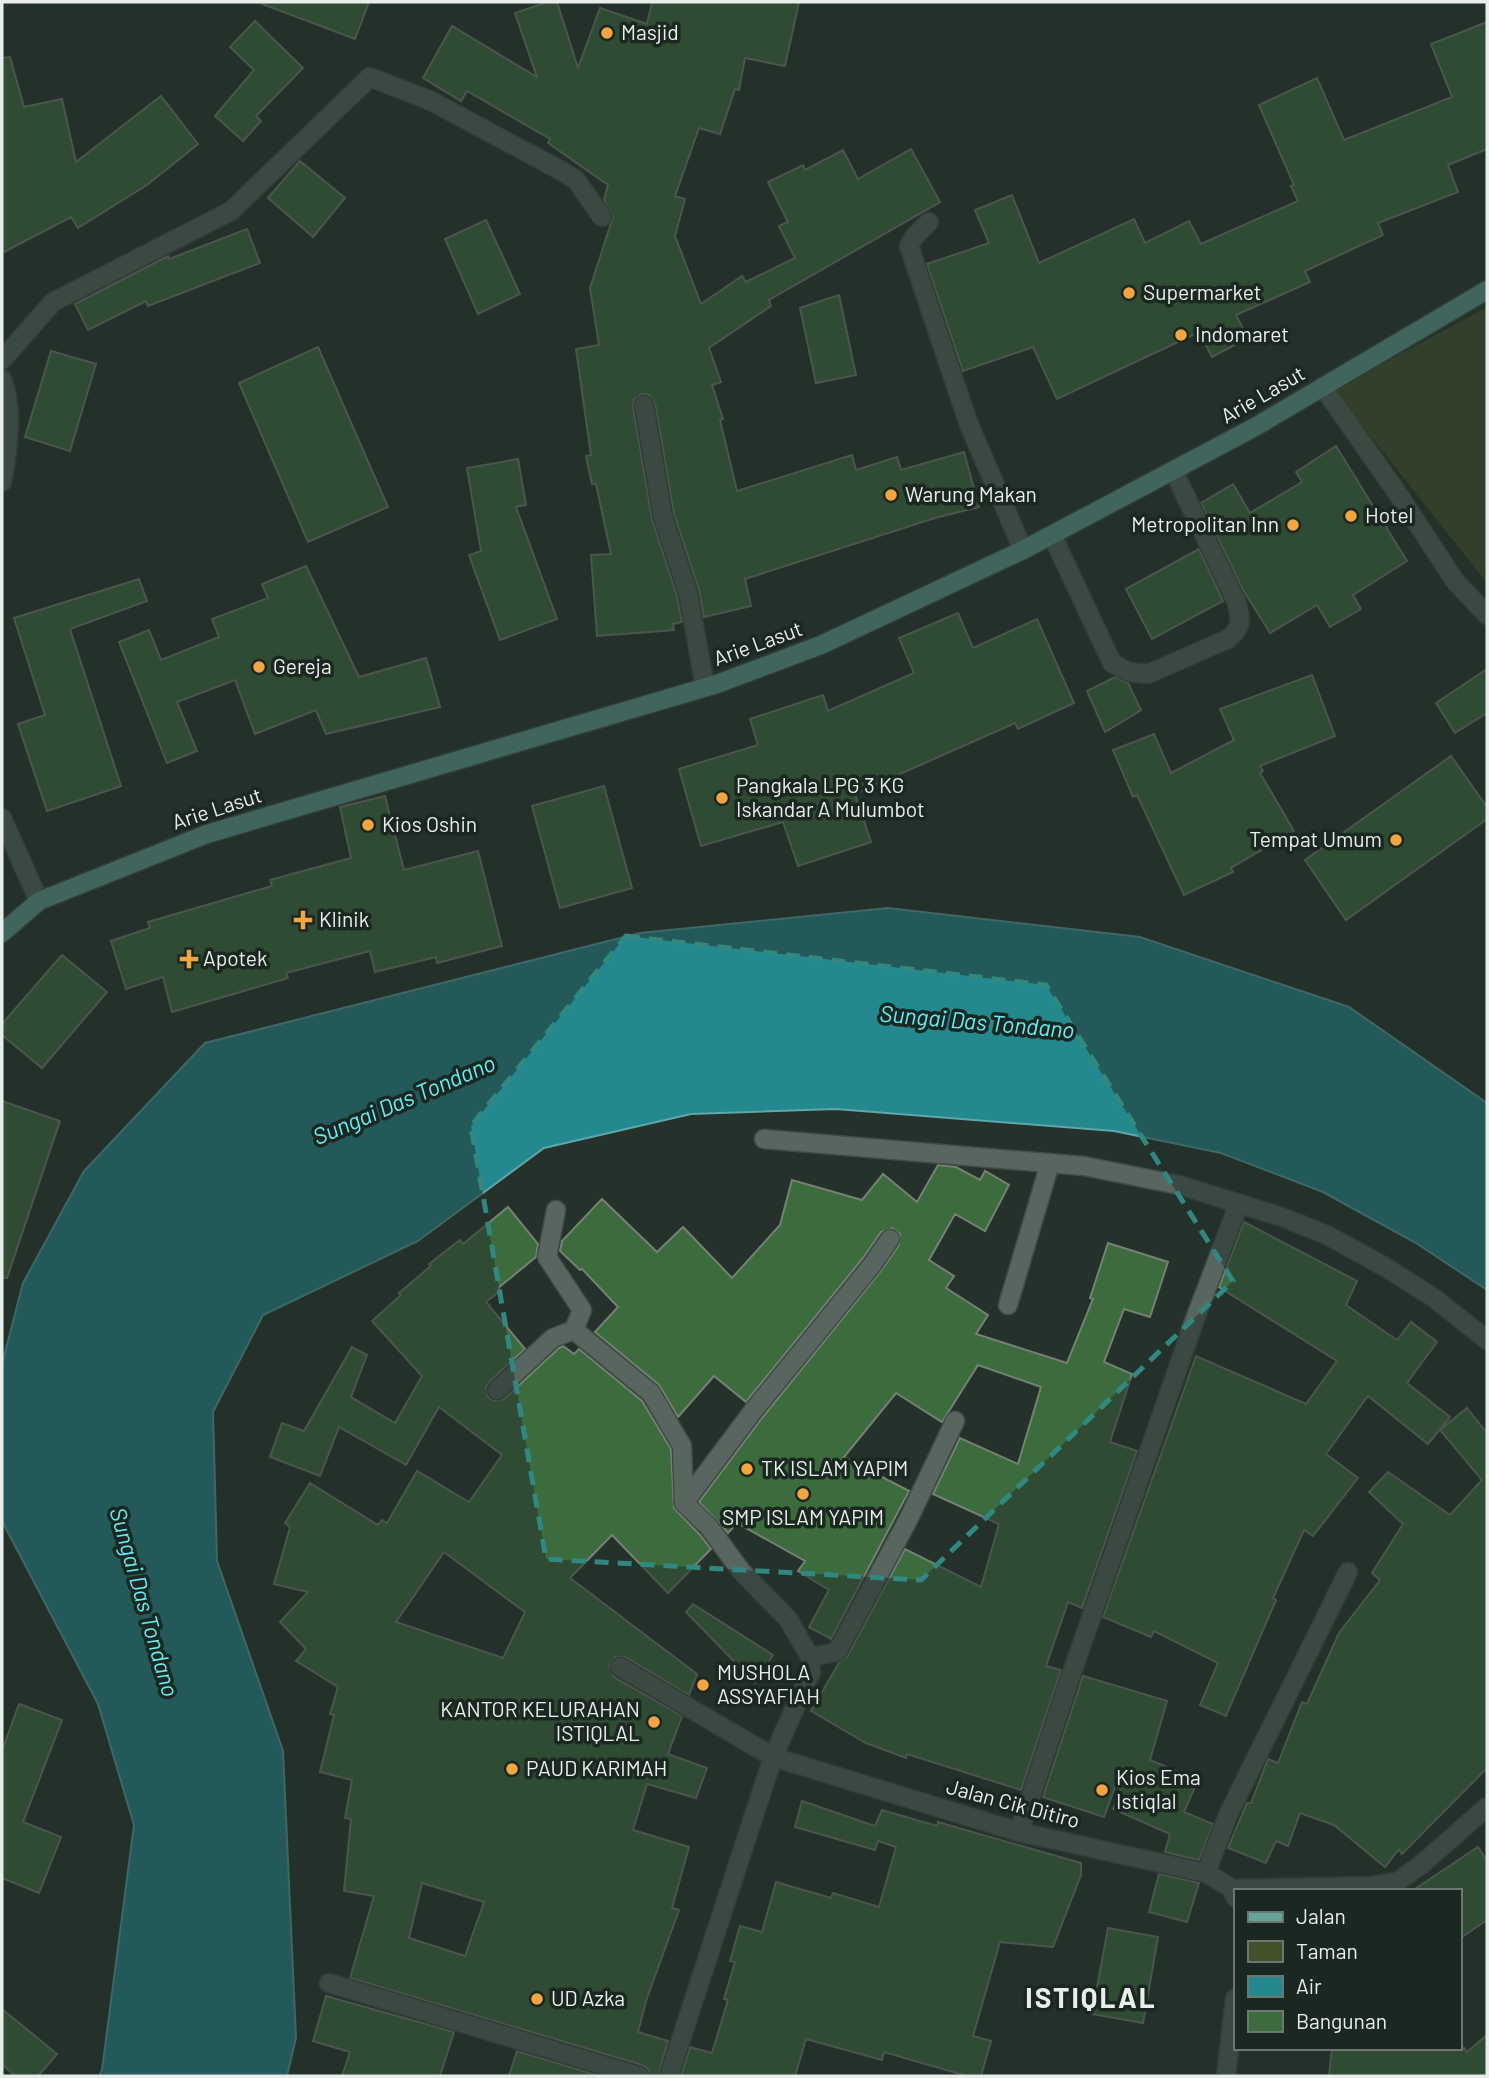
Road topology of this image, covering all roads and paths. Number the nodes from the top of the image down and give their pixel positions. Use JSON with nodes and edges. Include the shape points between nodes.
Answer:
{"nodes":[{"id":1,"x":602,"y":217,"type":"dead end"},
{"id":2,"x":929,"y":222,"type":"dead end"},
{"id":3,"x":1487,"y":290,"type":"edge"},
{"id":4,"x":2,"y":360,"type":"edge"},
{"id":5,"x":2,"y":379,"type":"edge"},
{"id":6,"x":1324,"y":387,"type":"junction"},
{"id":7,"x":643,"y":405,"type":"dead end"},
{"id":8,"x":1173,"y":470,"type":"junction"},
{"id":9,"x":2,"y":482,"type":"edge"},
{"id":10,"x":1052,"y":535,"type":"junction"},
{"id":11,"x":1023,"y":550,"type":"junction"},
{"id":12,"x":1487,"y":615,"type":"edge"},
{"id":13,"x":705,"y":687,"type":"junction"},
{"id":14,"x":2,"y":818,"type":"edge"},
{"id":15,"x":39,"y":901,"type":"junction"},
{"id":16,"x":2,"y":933,"type":"edge"},
{"id":17,"x":764,"y":1139,"type":"dead end"},
{"id":18,"x":1050,"y":1163,"type":"junction"},
{"id":19,"x":1240,"y":1203,"type":"junction"},
{"id":20,"x":555,"y":1210,"type":"dead end"},
{"id":21,"x":890,"y":1239,"type":"dead end"},
{"id":22,"x":1009,"y":1305,"type":"dead end"},
{"id":23,"x":574,"y":1330,"type":"junction"},
{"id":24,"x":1487,"y":1340,"type":"edge"},
{"id":25,"x":497,"y":1390,"type":"dead end"},
{"id":26,"x":955,"y":1421,"type":"dead end"},
{"id":27,"x":684,"y":1503,"type":"junction"},
{"id":28,"x":1348,"y":1572,"type":"dead end"},
{"id":29,"x":810,"y":1657,"type":"junction"},
{"id":30,"x":620,"y":1668,"type":"dead end"},
{"id":31,"x":773,"y":1757,"type":"junction"},
{"id":32,"x":1487,"y":1807,"type":"edge"},
{"id":33,"x":1019,"y":1832,"type":"junction"},
{"id":34,"x":1206,"y":1873,"type":"junction"},
{"id":35,"x":1312,"y":1889,"type":"edge"},
{"id":36,"x":1234,"y":1893,"type":"edge"},
{"id":37,"x":328,"y":1983,"type":"dead end"},
{"id":38,"x":1234,"y":2007,"type":"edge"},
{"id":39,"x":639,"y":2076,"type":"edge"},
{"id":40,"x":669,"y":2076,"type":"edge"},
{"id":41,"x":1226,"y":2076,"type":"edge"}],
"edges":[{"from":1,"to":4,"type":"street","via":[[576,180],[558,169],[431,101],[370,77],[231,211],[53,302]]},
{"from":2,"to":11,"type":"street","via":[[909,246],[968,422]]},
{"from":3,"to":6,"type":"main road","name":"Arie Lasut"},
{"from":5,"to":9,"type":"street","via":[[8,429]]},
{"from":6,"to":8,"type":"main road","name":"Arie Lasut"},
{"from":6,"to":12,"type":"street","via":[[1455,581]]},
{"from":7,"to":13,"type":"street","via":[[663,517],[688,593]]},
{"from":8,"to":10,"type":"main road","name":"Arie Lasut"},
{"from":8,"to":10,"type":"street","via":[[1236,601],[1241,619],[1228,639],[1148,674],[1129,672],[1112,663]]},
{"from":10,"to":11,"type":"main road","name":"Arie Lasut"},
{"from":11,"to":13,"type":"main road","name":"Arie Lasut","via":[[821,645]]},
{"from":13,"to":15,"type":"main road","name":"Arie Lasut","via":[[207,834]]},
{"from":14,"to":15,"type":"street"},
{"from":15,"to":16,"type":"main road","name":"Arie Lasut"},
{"from":17,"to":18,"type":"street"},
{"from":18,"to":19,"type":"street","via":[[1180,1185]]},
{"from":18,"to":22,"type":"street"},
{"from":19,"to":24,"type":"street","via":[[1326,1235],[1385,1267]]},
{"from":19,"to":33,"type":"street","via":[[1195,1319]]},
{"from":20,"to":23,"type":"street","via":[[547,1257],[582,1310]]},
{"from":21,"to":27,"type":"street"},
{"from":23,"to":25,"type":"street","via":[[553,1338]]},
{"from":23,"to":27,"type":"street","via":[[651,1393],[682,1446]]},
{"from":26,"to":29,"type":"street","via":[[837,1652]]},
{"from":27,"to":29,"type":"street","via":[[788,1619]]},
{"from":28,"to":34,"type":"street","via":[[1228,1815]]},
{"from":29,"to":31,"type":"street","via":[[811,1672]]},
{"from":30,"to":31,"type":"street","name":"Jalan Cik Ditiro"},
{"from":31,"to":33,"type":"street","name":"Jalan Cik Ditiro"},
{"from":31,"to":40,"type":"street"},
{"from":32,"to":35,"type":"street","via":[[1397,1882]]},
{"from":33,"to":34,"type":"street","name":"Jalan Cik Ditiro"},
{"from":34,"to":36,"type":"street","name":"Jalan Cik Ditiro"},
{"from":37,"to":39,"type":"street"},
{"from":38,"to":41,"type":"street"}]}
